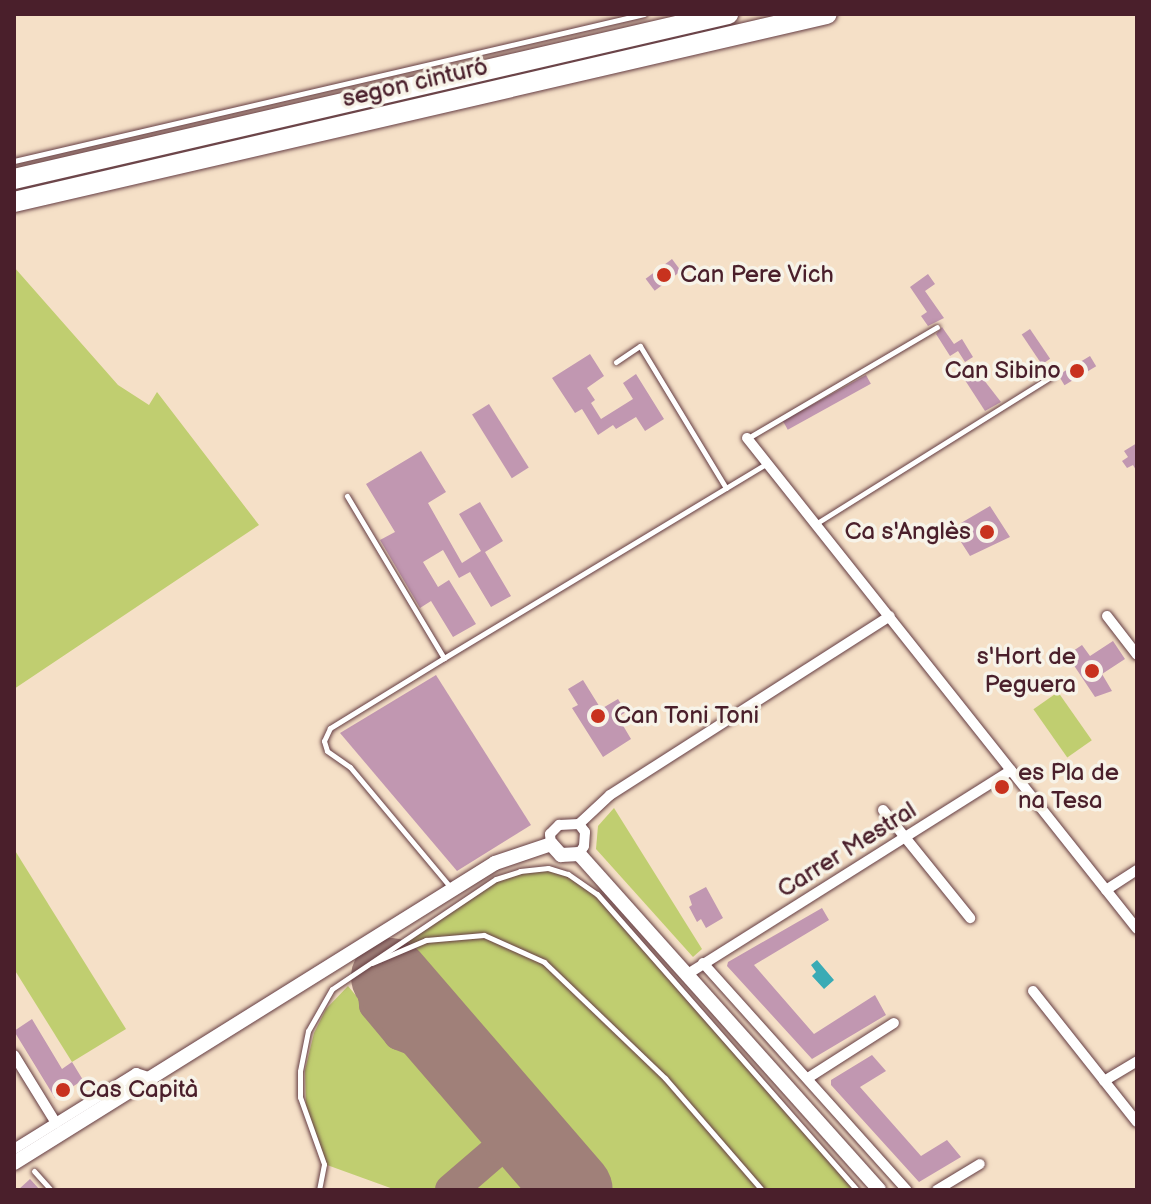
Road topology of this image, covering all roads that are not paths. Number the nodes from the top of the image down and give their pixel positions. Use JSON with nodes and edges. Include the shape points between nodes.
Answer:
{"nodes":[{"id":1,"x":644,"y":14,"type":"edge"},
{"id":2,"x":728,"y":14,"type":"edge"},
{"id":3,"x":827,"y":14,"type":"edge"},
{"id":4,"x":14,"y":161,"type":"edge"},
{"id":5,"x":14,"y":179,"type":"edge"},
{"id":6,"x":14,"y":202,"type":"edge"},
{"id":7,"x":937,"y":327,"type":"dead end"},
{"id":8,"x":616,"y":362,"type":"dead end"},
{"id":9,"x":1052,"y":376,"type":"dead end"},
{"id":10,"x":747,"y":438,"type":"joint"},
{"id":11,"x":767,"y":463,"type":"junction"},
{"id":12,"x":726,"y":488,"type":"junction"},
{"id":13,"x":347,"y":496,"type":"dead end"},
{"id":14,"x":816,"y":524,"type":"junction"},
{"id":15,"x":890,"y":616,"type":"junction"},
{"id":16,"x":1107,"y":616,"type":"dead end"},
{"id":17,"x":1137,"y":655,"type":"edge"},
{"id":18,"x":444,"y":658,"type":"junction"},
{"id":19,"x":1011,"y":770,"type":"junction"},
{"id":20,"x":883,"y":810,"type":"dead end"},
{"id":21,"x":579,"y":824,"type":"junction"},
{"id":22,"x":905,"y":839,"type":"junction"},
{"id":23,"x":551,"y":844,"type":"junction"},
{"id":24,"x":579,"y":854,"type":"junction"},
{"id":25,"x":1137,"y":870,"type":"edge"},
{"id":26,"x":453,"y":890,"type":"junction"},
{"id":27,"x":1106,"y":890,"type":"junction"},
{"id":28,"x":970,"y":918,"type":"dead end"},
{"id":29,"x":1137,"y":929,"type":"edge"},
{"id":30,"x":703,"y":963,"type":"junction"},
{"id":31,"x":359,"y":969,"type":"junction"},
{"id":32,"x":686,"y":975,"type":"junction"},
{"id":33,"x":1033,"y":991,"type":"dead end"},
{"id":34,"x":894,"y":1023,"type":"dead end"},
{"id":35,"x":14,"y":1055,"type":"edge"},
{"id":36,"x":1137,"y":1061,"type":"edge"},
{"id":37,"x":151,"y":1078,"type":"junction"},
{"id":38,"x":808,"y":1078,"type":"junction"},
{"id":39,"x":1104,"y":1081,"type":"junction"},
{"id":40,"x":1137,"y":1122,"type":"edge"},
{"id":41,"x":56,"y":1123,"type":"junction"},
{"id":42,"x":14,"y":1149,"type":"edge"},
{"id":43,"x":14,"y":1163,"type":"edge"},
{"id":44,"x":980,"y":1164,"type":"dead end"},
{"id":45,"x":34,"y":1171,"type":"dead end"},
{"id":46,"x":51,"y":1190,"type":"edge"},
{"id":47,"x":319,"y":1190,"type":"edge"},
{"id":48,"x":762,"y":1190,"type":"edge"},
{"id":49,"x":857,"y":1190,"type":"edge"},
{"id":50,"x":879,"y":1190,"type":"edge"},
{"id":51,"x":907,"y":1190,"type":"edge"},
{"id":52,"x":937,"y":1190,"type":"edge"}],
"edges":[{"from":1,"to":4,"type":"lane"},
{"from":2,"to":5,"type":"highway","name":"segon cinturó"},
{"from":3,"to":6,"type":"highway","name":"segon cinturó"},
{"from":7,"to":10,"type":"lane"},
{"from":8,"to":12,"type":"lane","via":[[640,346]]},
{"from":9,"to":14,"type":"lane"},
{"from":10,"to":11,"type":"street"},
{"from":11,"to":12,"type":"lane"},
{"from":11,"to":14,"type":"street"},
{"from":12,"to":18,"type":"lane"},
{"from":13,"to":18,"type":"lane"},
{"from":14,"to":15,"type":"street"},
{"from":15,"to":19,"type":"street"},
{"from":15,"to":21,"type":"street","via":[[610,795]]},
{"from":16,"to":17,"type":"street"},
{"from":18,"to":26,"type":"lane","via":[[330,728],[324,741],[327,751],[350,767]]},
{"from":19,"to":22,"type":"street","name":"Carrer Mestral"},
{"from":19,"to":27,"type":"street"},
{"from":20,"to":22,"type":"street"},
{"from":21,"to":23,"type":"street","via":[[559,825],[550,834]]},
{"from":21,"to":24,"type":"street","via":[[585,832]]},
{"from":22,"to":28,"type":"street"},
{"from":22,"to":30,"type":"street","name":"Carrer Mestral"},
{"from":23,"to":24,"type":"street","via":[[561,855]]},
{"from":23,"to":26,"type":"street","via":[[495,863]]},
{"from":24,"to":32,"type":"street"},
{"from":25,"to":27,"type":"street"},
{"from":26,"to":37,"type":"street"},
{"from":27,"to":29,"type":"street"},
{"from":30,"to":32,"type":"street","name":"Carrer Mestral"},
{"from":30,"to":38,"type":"street"},
{"from":31,"to":47,"type":"lane","via":[[332,989],[308,1031],[300,1071],[300,1097],[324,1164]]},
{"from":31,"to":48,"type":"lane","via":[[426,940],[484,935],[544,962],[665,1078]]},
{"from":31,"to":49,"type":"lane","via":[[496,879],[535,868],[568,874],[619,918]]},
{"from":32,"to":50,"type":"street"},
{"from":33,"to":39,"type":"street"},
{"from":34,"to":38,"type":"street"},
{"from":35,"to":41,"type":"street"},
{"from":36,"to":39,"type":"street"},
{"from":37,"to":41,"type":"street","via":[[136,1073]]},
{"from":37,"to":43,"type":"street"},
{"from":38,"to":51,"type":"street"},
{"from":39,"to":40,"type":"street"},
{"from":41,"to":42,"type":"street"},
{"from":44,"to":52,"type":"street"},
{"from":45,"to":46,"type":"lane"}]}
